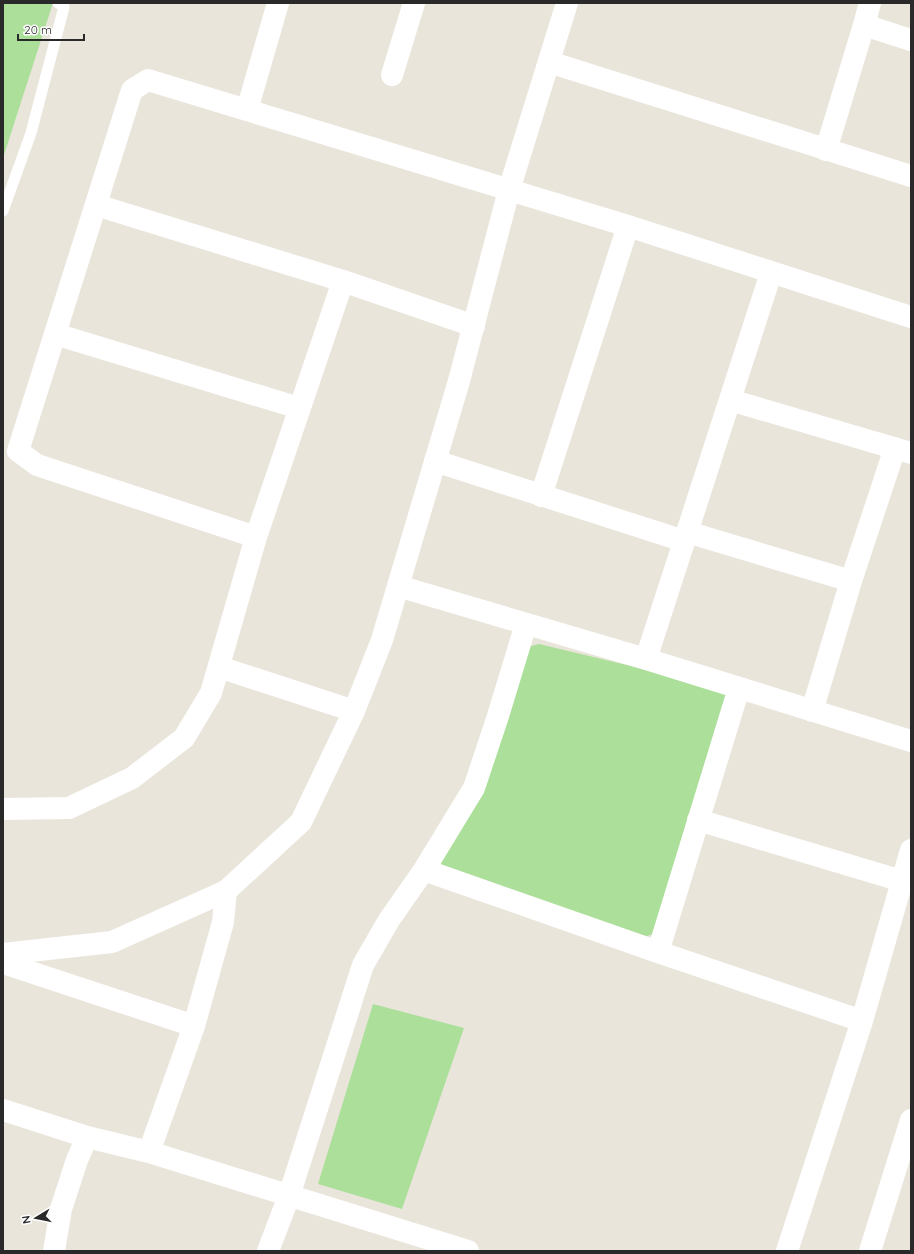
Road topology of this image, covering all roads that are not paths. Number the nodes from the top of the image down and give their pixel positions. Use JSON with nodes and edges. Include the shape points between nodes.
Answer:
{"nodes":[{"id":1,"x":58,"y":3,"type":"edge"},
{"id":2,"x":278,"y":3,"type":"edge"},
{"id":3,"x":414,"y":3,"type":"edge"},
{"id":4,"x":567,"y":3,"type":"edge"},
{"id":5,"x":870,"y":3,"type":"edge"},
{"id":6,"x":864,"y":25,"type":"junction"},
{"id":7,"x":911,"y":40,"type":"edge"},
{"id":8,"x":549,"y":62,"type":"junction"},
{"id":9,"x":392,"y":75,"type":"dead end"},
{"id":10,"x":247,"y":110,"type":"junction"},
{"id":11,"x":826,"y":150,"type":"junction"},
{"id":12,"x":911,"y":176,"type":"edge"},
{"id":13,"x":510,"y":190,"type":"junction"},
{"id":14,"x":96,"y":205,"type":"junction"},
{"id":15,"x":3,"y":211,"type":"edge"},
{"id":16,"x":628,"y":226,"type":"junction"},
{"id":17,"x":771,"y":273,"type":"junction"},
{"id":18,"x":343,"y":281,"type":"junction"},
{"id":19,"x":911,"y":317,"type":"edge"},
{"id":20,"x":474,"y":326,"type":"junction"},
{"id":21,"x":55,"y":334,"type":"junction"},
{"id":22,"x":730,"y":400,"type":"junction"},
{"id":23,"x":300,"y":408,"type":"junction"},
{"id":24,"x":903,"y":451,"type":"edge"},
{"id":25,"x":435,"y":461,"type":"junction"},
{"id":26,"x":541,"y":496,"type":"junction"},
{"id":27,"x":256,"y":537,"type":"junction"},
{"id":28,"x":685,"y":537,"type":"junction"},
{"id":29,"x":851,"y":581,"type":"junction"},
{"id":30,"x":398,"y":586,"type":"junction"},
{"id":31,"x":526,"y":624,"type":"junction"},
{"id":32,"x":646,"y":659,"type":"junction"},
{"id":33,"x":219,"y":667,"type":"junction"},
{"id":34,"x":739,"y":688,"type":"junction"},
{"id":35,"x":354,"y":711,"type":"junction"},
{"id":36,"x":812,"y":711,"type":"junction"},
{"id":37,"x":911,"y":741,"type":"edge"},
{"id":38,"x":3,"y":809,"type":"edge"},
{"id":39,"x":698,"y":820,"type":"junction"},
{"id":40,"x":911,"y":850,"type":"edge"},
{"id":41,"x":424,"y":870,"type":"junction"},
{"id":42,"x":902,"y":881,"type":"junction"},
{"id":43,"x":226,"y":891,"type":"junction"},
{"id":44,"x":658,"y":952,"type":"junction"},
{"id":45,"x":3,"y":954,"type":"edge"},
{"id":46,"x":3,"y":963,"type":"edge"},
{"id":47,"x":862,"y":1022,"type":"junction"},
{"id":48,"x":194,"y":1026,"type":"junction"},
{"id":49,"x":3,"y":1110,"type":"edge"},
{"id":50,"x":911,"y":1121,"type":"edge"},
{"id":51,"x":87,"y":1137,"type":"junction"},
{"id":52,"x":149,"y":1152,"type":"junction"},
{"id":53,"x":289,"y":1196,"type":"junction"},
{"id":54,"x":54,"y":1251,"type":"edge"},
{"id":55,"x":268,"y":1251,"type":"edge"},
{"id":56,"x":468,"y":1251,"type":"edge"},
{"id":57,"x":787,"y":1251,"type":"edge"},
{"id":58,"x":870,"y":1251,"type":"edge"}],
"edges":[{"from":1,"to":15,"type":"lane","via":[[64,6],[31,133]]},
{"from":2,"to":10,"type":"street"},
{"from":3,"to":9,"type":"street"},
{"from":4,"to":8,"type":"street"},
{"from":5,"to":6,"type":"street"},
{"from":6,"to":7,"type":"street"},
{"from":6,"to":11,"type":"street"},
{"from":8,"to":11,"type":"street"},
{"from":8,"to":13,"type":"street"},
{"from":10,"to":13,"type":"street"},
{"from":10,"to":14,"type":"street","via":[[148,80],[132,90]]},
{"from":11,"to":12,"type":"street"},
{"from":13,"to":16,"type":"street"},
{"from":13,"to":20,"type":"street"},
{"from":14,"to":18,"type":"street"},
{"from":14,"to":21,"type":"street"},
{"from":16,"to":17,"type":"street"},
{"from":16,"to":26,"type":"street"},
{"from":17,"to":19,"type":"street"},
{"from":17,"to":22,"type":"street"},
{"from":18,"to":20,"type":"street"},
{"from":18,"to":23,"type":"street"},
{"from":20,"to":25,"type":"street"},
{"from":21,"to":23,"type":"street"},
{"from":21,"to":27,"type":"street","via":[[18,452],[37,465]]},
{"from":22,"to":24,"type":"street"},
{"from":22,"to":28,"type":"street"},
{"from":23,"to":27,"type":"street"},
{"from":24,"to":29,"type":"street"},
{"from":25,"to":26,"type":"street"},
{"from":25,"to":30,"type":"street"},
{"from":26,"to":28,"type":"street"},
{"from":27,"to":33,"type":"street"},
{"from":28,"to":29,"type":"street"},
{"from":28,"to":32,"type":"street"},
{"from":29,"to":36,"type":"street"},
{"from":30,"to":31,"type":"street"},
{"from":30,"to":35,"type":"street","via":[[382,640]]},
{"from":31,"to":32,"type":"street"},
{"from":31,"to":41,"type":"street","via":[[474,788]]},
{"from":32,"to":34,"type":"street"},
{"from":33,"to":35,"type":"street"},
{"from":33,"to":38,"type":"street","via":[[211,693],[184,738],[132,778],[68,808]]},
{"from":34,"to":36,"type":"street"},
{"from":34,"to":39,"type":"street"},
{"from":35,"to":43,"type":"street","via":[[301,822]]},
{"from":36,"to":37,"type":"street"},
{"from":39,"to":42,"type":"street"},
{"from":39,"to":44,"type":"street"},
{"from":40,"to":42,"type":"street"},
{"from":41,"to":44,"type":"street"},
{"from":41,"to":53,"type":"street","via":[[389,920],[363,965]]},
{"from":42,"to":47,"type":"street"},
{"from":43,"to":45,"type":"street","via":[[112,942]]},
{"from":43,"to":48,"type":"street","via":[[223,922]]},
{"from":44,"to":47,"type":"street"},
{"from":46,"to":48,"type":"street"},
{"from":47,"to":57,"type":"street"},
{"from":48,"to":52,"type":"street"},
{"from":49,"to":51,"type":"street"},
{"from":50,"to":58,"type":"street"},
{"from":51,"to":52,"type":"street"},
{"from":51,"to":54,"type":"street","via":[[61,1209]]},
{"from":52,"to":53,"type":"street"},
{"from":53,"to":55,"type":"street"},
{"from":53,"to":56,"type":"street"}]}
